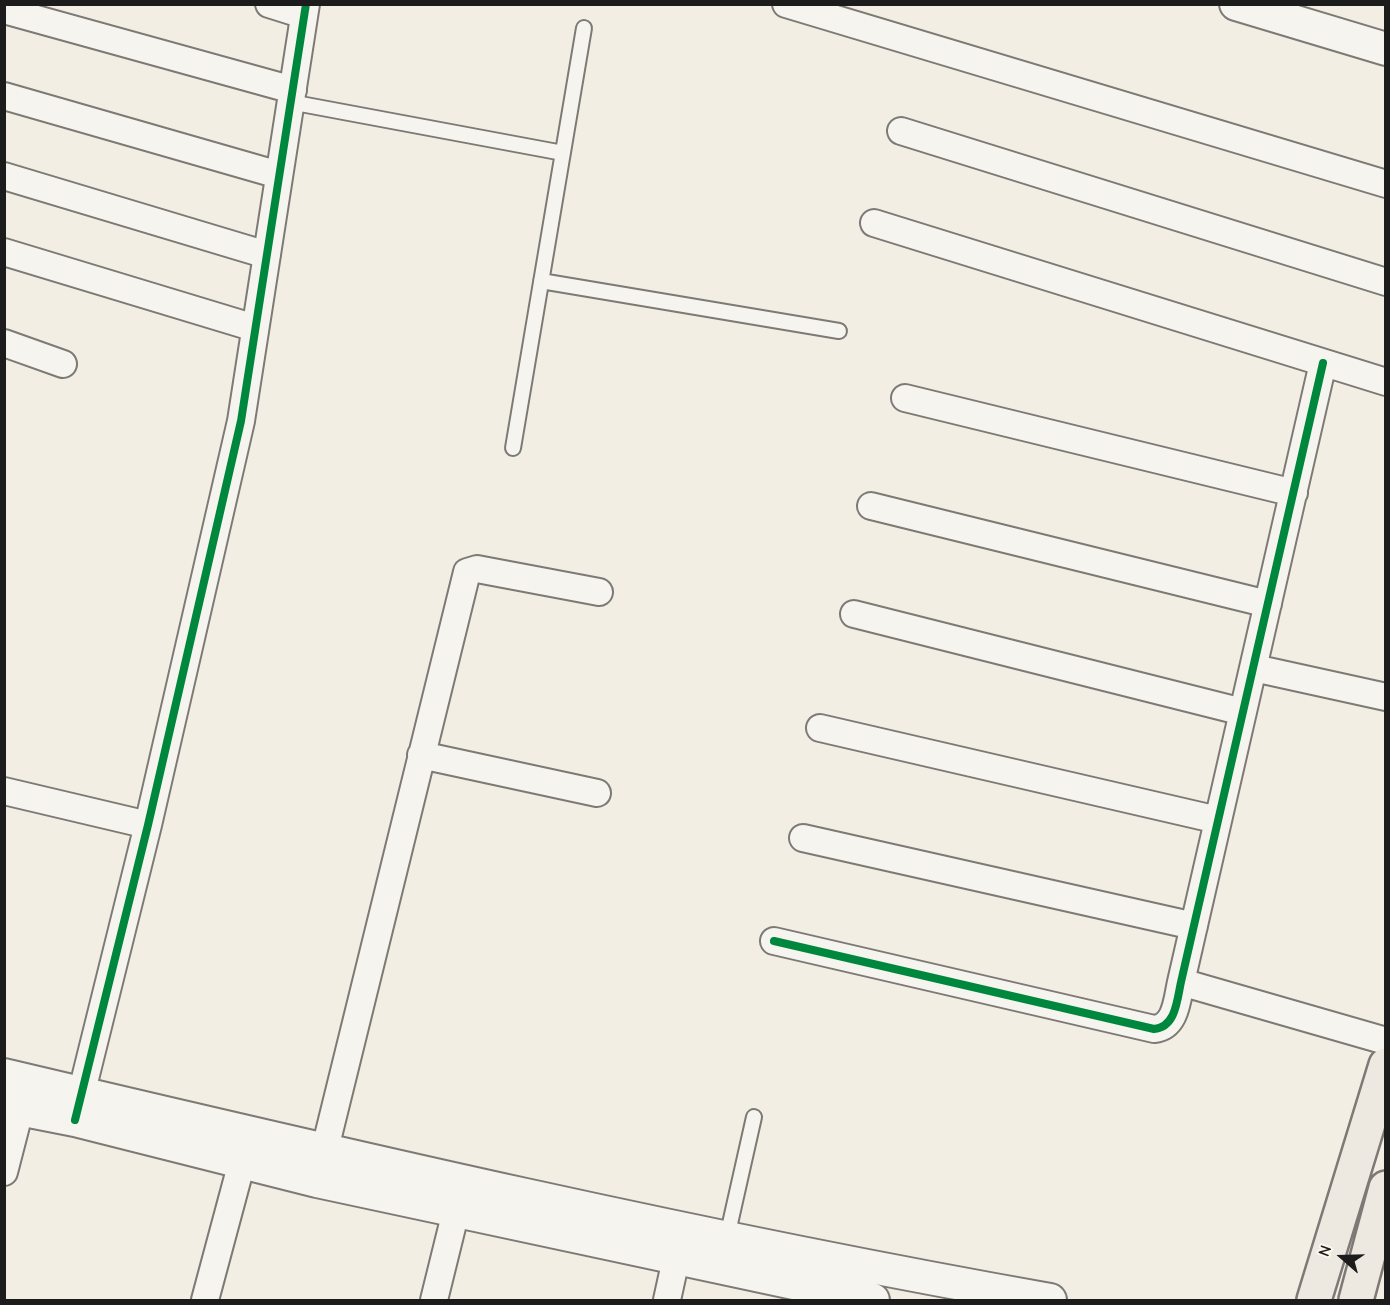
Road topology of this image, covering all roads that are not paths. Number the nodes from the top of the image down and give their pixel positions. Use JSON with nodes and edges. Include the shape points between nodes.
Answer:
{"nodes":[{"id":1,"x":269,"y":4,"type":"edge"},
{"id":2,"x":786,"y":4,"type":"edge"},
{"id":3,"x":1236,"y":4,"type":"edge"},
{"id":4,"x":4,"y":10,"type":"edge"},
{"id":5,"x":305,"y":10,"type":"edge"},
{"id":6,"x":584,"y":28,"type":"dead end"},
{"id":7,"x":1386,"y":49,"type":"edge"},
{"id":8,"x":4,"y":96,"type":"edge"},
{"id":9,"x":292,"y":96,"type":"junction"},
{"id":10,"x":902,"y":131,"type":"dead end"},
{"id":11,"x":563,"y":153,"type":"junction"},
{"id":12,"x":4,"y":176,"type":"edge"},
{"id":13,"x":279,"y":176,"type":"junction"},
{"id":14,"x":1386,"y":184,"type":"edge"},
{"id":15,"x":874,"y":223,"type":"dead end"},
{"id":16,"x":4,"y":252,"type":"edge"},
{"id":17,"x":267,"y":255,"type":"junction"},
{"id":18,"x":541,"y":281,"type":"junction"},
{"id":19,"x":1386,"y":282,"type":"edge"},
{"id":20,"x":255,"y":328,"type":"junction"},
{"id":21,"x":839,"y":331,"type":"dead end"},
{"id":22,"x":4,"y":343,"type":"edge"},
{"id":23,"x":1323,"y":363,"type":"junction"},
{"id":24,"x":63,"y":364,"type":"dead end"},
{"id":25,"x":1386,"y":382,"type":"edge"},
{"id":26,"x":905,"y":398,"type":"dead end"},
{"id":27,"x":513,"y":448,"type":"dead end"},
{"id":28,"x":1294,"y":493,"type":"junction"},
{"id":29,"x":871,"y":506,"type":"dead end"},
{"id":30,"x":599,"y":592,"type":"dead end"},
{"id":31,"x":1268,"y":604,"type":"junction"},
{"id":32,"x":854,"y":614,"type":"dead end"},
{"id":33,"x":1254,"y":668,"type":"junction"},
{"id":34,"x":1386,"y":697,"type":"edge"},
{"id":35,"x":1243,"y":712,"type":"junction"},
{"id":36,"x":820,"y":728,"type":"dead end"},
{"id":37,"x":421,"y":755,"type":"junction"},
{"id":38,"x":4,"y":791,"type":"edge"},
{"id":39,"x":597,"y":794,"type":"dead end"},
{"id":40,"x":1218,"y":820,"type":"junction"},
{"id":41,"x":148,"y":825,"type":"junction"},
{"id":42,"x":803,"y":838,"type":"dead end"},
{"id":43,"x":1194,"y":926,"type":"junction"},
{"id":44,"x":774,"y":940,"type":"dead end"},
{"id":45,"x":1181,"y":982,"type":"junction"},
{"id":46,"x":1386,"y":1041,"type":"edge"},
{"id":47,"x":1386,"y":1065,"type":"edge"},
{"id":48,"x":4,"y":1075,"type":"edge"},
{"id":49,"x":78,"y":1107,"type":"junction"},
{"id":50,"x":12,"y":1108,"type":"edge"},
{"id":51,"x":754,"y":1117,"type":"dead end"},
{"id":52,"x":325,"y":1150,"type":"junction"},
{"id":53,"x":242,"y":1162,"type":"junction"},
{"id":54,"x":4,"y":1172,"type":"edge"},
{"id":55,"x":317,"y":1181,"type":"junction"},
{"id":56,"x":1386,"y":1188,"type":"edge"},
{"id":57,"x":456,"y":1211,"type":"junction"},
{"id":58,"x":727,"y":1237,"type":"junction"},
{"id":59,"x":676,"y":1259,"type":"junction"},
{"id":60,"x":206,"y":1300,"type":"edge"},
{"id":61,"x":434,"y":1300,"type":"edge"},
{"id":62,"x":667,"y":1300,"type":"edge"},
{"id":63,"x":873,"y":1300,"type":"edge"},
{"id":64,"x":1050,"y":1300,"type":"edge"},
{"id":65,"x":1314,"y":1300,"type":"edge"},
{"id":66,"x":1356,"y":1300,"type":"edge"}],
"edges":[{"from":1,"to":5,"type":"street"},
{"from":2,"to":14,"type":"street"},
{"from":3,"to":7,"type":"street"},
{"from":4,"to":9,"type":"street"},
{"from":5,"to":9,"type":"street"},
{"from":6,"to":11,"type":"lane"},
{"from":8,"to":13,"type":"street"},
{"from":9,"to":11,"type":"lane"},
{"from":9,"to":13,"type":"street"},
{"from":10,"to":19,"type":"street"},
{"from":11,"to":18,"type":"lane"},
{"from":12,"to":17,"type":"street"},
{"from":13,"to":17,"type":"street"},
{"from":15,"to":23,"type":"street"},
{"from":16,"to":20,"type":"street"},
{"from":17,"to":20,"type":"street"},
{"from":18,"to":21,"type":"lane"},
{"from":18,"to":27,"type":"lane"},
{"from":20,"to":41,"type":"street","via":[[241,421]]},
{"from":22,"to":24,"type":"street"},
{"from":23,"to":25,"type":"street"},
{"from":23,"to":28,"type":"street"},
{"from":26,"to":28,"type":"street"},
{"from":28,"to":31,"type":"street"},
{"from":29,"to":31,"type":"street"},
{"from":30,"to":37,"type":"street","via":[[477,569],[467,572]]},
{"from":31,"to":33,"type":"street"},
{"from":32,"to":35,"type":"street"},
{"from":33,"to":34,"type":"street"},
{"from":33,"to":35,"type":"street"},
{"from":35,"to":40,"type":"street"},
{"from":36,"to":40,"type":"street"},
{"from":37,"to":39,"type":"street"},
{"from":37,"to":52,"type":"street"},
{"from":38,"to":41,"type":"street"},
{"from":40,"to":43,"type":"street"},
{"from":41,"to":49,"type":"street"},
{"from":42,"to":43,"type":"street"},
{"from":43,"to":45,"type":"street"},
{"from":44,"to":45,"type":"street","via":[[1154,1029],[1171,1019]]},
{"from":45,"to":46,"type":"street"},
{"from":47,"to":65,"type":"main road"},
{"from":48,"to":49,"type":"street"},
{"from":49,"to":50,"type":"street"},
{"from":49,"to":52,"type":"street"},
{"from":49,"to":53,"type":"street"},
{"from":50,"to":54,"type":"street"},
{"from":51,"to":58,"type":"lane"},
{"from":52,"to":55,"type":"street"},
{"from":52,"to":58,"type":"street"},
{"from":53,"to":55,"type":"street"},
{"from":53,"to":60,"type":"street"},
{"from":55,"to":57,"type":"street"},
{"from":56,"to":66,"type":"main road"},
{"from":57,"to":59,"type":"street"},
{"from":57,"to":61,"type":"street"},
{"from":58,"to":64,"type":"street","via":[[900,1274]]},
{"from":59,"to":62,"type":"street"},
{"from":59,"to":63,"type":"street"}]}
